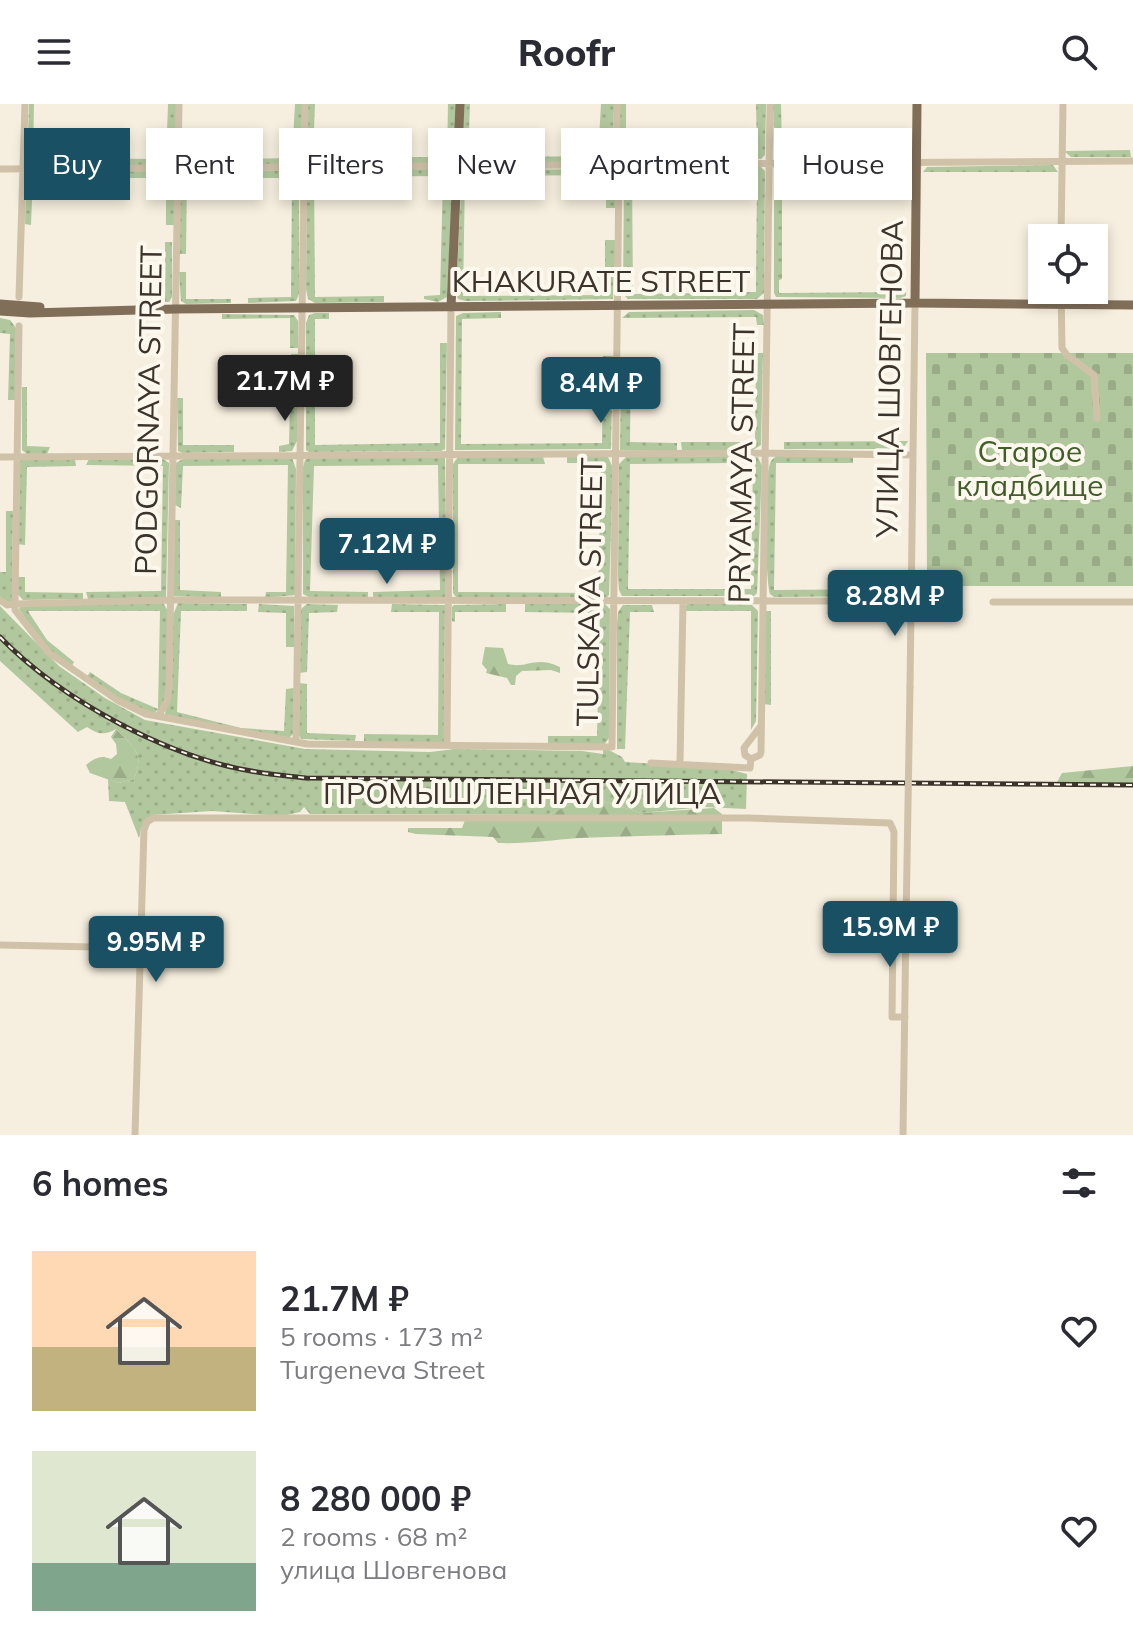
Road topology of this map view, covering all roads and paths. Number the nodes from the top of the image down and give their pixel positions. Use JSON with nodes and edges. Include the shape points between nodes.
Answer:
{"nodes":[{"id":1,"x":25,"y":104,"type":"edge"},
{"id":2,"x":179,"y":104,"type":"edge"},
{"id":3,"x":305,"y":104,"type":"edge"},
{"id":4,"x":460,"y":104,"type":"edge"},
{"id":5,"x":617,"y":104,"type":"edge"},
{"id":6,"x":770,"y":104,"type":"edge"},
{"id":7,"x":917,"y":104,"type":"edge"},
{"id":8,"x":1063,"y":104,"type":"edge"},
{"id":9,"x":178,"y":128,"type":"edge"},
{"id":10,"x":304,"y":128,"type":"edge"},
{"id":11,"x":459,"y":128,"type":"edge"},
{"id":12,"x":617,"y":128,"type":"edge"},
{"id":13,"x":1062,"y":161,"type":"junction"},
{"id":14,"x":1133,"y":161,"type":"edge"},
{"id":15,"x":917,"y":162,"type":"junction"},
{"id":16,"x":758,"y":164,"type":"edge"},
{"id":17,"x":770,"y":164,"type":"junction"},
{"id":18,"x":0,"y":169,"type":"edge"},
{"id":19,"x":23,"y":169,"type":"junction"},
{"id":20,"x":146,"y":169,"type":"edge"},
{"id":21,"x":177,"y":200,"type":"edge"},
{"id":22,"x":303,"y":200,"type":"edge"},
{"id":23,"x":456,"y":200,"type":"edge"},
{"id":24,"x":619,"y":200,"type":"edge"},
{"id":25,"x":1061,"y":224,"type":"edge"},
{"id":26,"x":19,"y":297,"type":"junction"},
{"id":27,"x":915,"y":303,"type":"junction"},
{"id":28,"x":768,"y":305,"type":"junction"},
{"id":29,"x":1061,"y":305,"type":"junction"},
{"id":30,"x":1133,"y":305,"type":"edge"},
{"id":31,"x":619,"y":306,"type":"junction"},
{"id":32,"x":5,"y":307,"type":"edge"},
{"id":33,"x":451,"y":307,"type":"junction"},
{"id":34,"x":302,"y":308,"type":"junction"},
{"id":35,"x":175,"y":309,"type":"junction"},
{"id":36,"x":30,"y":310,"type":"junction"},
{"id":37,"x":19,"y":326,"type":"junction"},
{"id":38,"x":1097,"y":418,"type":"dead end"},
{"id":39,"x":765,"y":453,"type":"junction"},
{"id":40,"x":450,"y":454,"type":"junction"},
{"id":41,"x":617,"y":454,"type":"junction"},
{"id":42,"x":300,"y":455,"type":"junction"},
{"id":43,"x":913,"y":455,"type":"junction"},
{"id":44,"x":173,"y":456,"type":"junction"},
{"id":45,"x":0,"y":457,"type":"edge"},
{"id":46,"x":16,"y":457,"type":"junction"},
{"id":47,"x":0,"y":600,"type":"edge"},
{"id":48,"x":170,"y":600,"type":"junction"},
{"id":49,"x":298,"y":601,"type":"junction"},
{"id":50,"x":449,"y":601,"type":"junction"},
{"id":51,"x":614,"y":601,"type":"junction"},
{"id":52,"x":683,"y":601,"type":"junction"},
{"id":53,"x":764,"y":601,"type":"junction"},
{"id":54,"x":897,"y":601,"type":"dead end"},
{"id":55,"x":993,"y":602,"type":"dead end"},
{"id":56,"x":1133,"y":602,"type":"edge"},
{"id":57,"x":15,"y":604,"type":"junction"},
{"id":58,"x":159,"y":715,"type":"junction"},
{"id":59,"x":761,"y":726,"type":"junction"},
{"id":60,"x":296,"y":742,"type":"junction"},
{"id":61,"x":447,"y":744,"type":"junction"},
{"id":62,"x":751,"y":759,"type":"junction"},
{"id":63,"x":651,"y":763,"type":"dead end"},
{"id":64,"x":680,"y":763,"type":"junction"},
{"id":65,"x":0,"y":945,"type":"edge"},
{"id":66,"x":141,"y":948,"type":"junction"},
{"id":67,"x":905,"y":1017,"type":"junction"},
{"id":68,"x":135,"y":1135,"type":"edge"},
{"id":69,"x":903,"y":1135,"type":"edge"}],
"edges":[{"from":1,"to":19,"type":"street"},
{"from":2,"to":9,"type":"street","name":"PODGORNAYA STREET"},
{"from":3,"to":10,"type":"street"},
{"from":4,"to":11,"type":"main road"},
{"from":5,"to":12,"type":"street","name":"TULSKAYA STREET"},
{"from":6,"to":17,"type":"street","name":"PRYAMAYA STREET"},
{"from":7,"to":15,"type":"main road","name":"УЛИЦА ШОВГЕНОВА"},
{"from":8,"to":13,"type":"street"},
{"from":13,"to":14,"type":"street"},
{"from":13,"to":15,"type":"street"},
{"from":13,"to":25,"type":"street"},
{"from":15,"to":17,"type":"street"},
{"from":15,"to":27,"type":"main road","name":"УЛИЦА ШОВГЕНОВА"},
{"from":16,"to":17,"type":"street"},
{"from":17,"to":28,"type":"street","name":"PRYAMAYA STREET"},
{"from":18,"to":19,"type":"street"},
{"from":19,"to":20,"type":"street"},
{"from":19,"to":26,"type":"street"},
{"from":21,"to":35,"type":"street","name":"PODGORNAYA STREET"},
{"from":22,"to":34,"type":"street"},
{"from":23,"to":33,"type":"main road"},
{"from":24,"to":31,"type":"street","name":"TULSKAYA STREET"},
{"from":26,"to":32,"type":"street"},
{"from":26,"to":36,"type":"street"},
{"from":27,"to":28,"type":"main road","name":"KHAKURATE STREET"},
{"from":27,"to":29,"type":"main road","name":"KHAKURATE STREET"},
{"from":27,"to":43,"type":"street","name":"УЛИЦА ШОВГЕНОВА"},
{"from":28,"to":31,"type":"main road","name":"KHAKURATE STREET"},
{"from":28,"to":39,"type":"street","name":"PRYAMAYA STREET"},
{"from":29,"to":30,"type":"main road","name":"KHAKURATE STREET"},
{"from":29,"to":38,"type":"street","via":[[1063,351],[1094,375]]},
{"from":31,"to":33,"type":"main road","name":"KHAKURATE STREET"},
{"from":31,"to":41,"type":"street","name":"TULSKAYA STREET"},
{"from":32,"to":36,"type":"main road","name":"KHAKURATE STREET"},
{"from":32,"to":37,"type":"street"},
{"from":33,"to":34,"type":"main road","name":"KHAKURATE STREET"},
{"from":33,"to":40,"type":"street"},
{"from":34,"to":35,"type":"main road","name":"KHAKURATE STREET"},
{"from":34,"to":42,"type":"street"},
{"from":35,"to":36,"type":"main road","name":"KHAKURATE STREET"},
{"from":35,"to":44,"type":"street","name":"PODGORNAYA STREET"},
{"from":36,"to":37,"type":"street"},
{"from":37,"to":46,"type":"street"},
{"from":39,"to":41,"type":"street"},
{"from":39,"to":43,"type":"street"},
{"from":39,"to":53,"type":"street","name":"PRYAMAYA STREET"},
{"from":40,"to":41,"type":"street"},
{"from":40,"to":42,"type":"street"},
{"from":40,"to":50,"type":"street"},
{"from":41,"to":51,"type":"street","name":"TULSKAYA STREET"},
{"from":42,"to":44,"type":"street"},
{"from":42,"to":49,"type":"street"},
{"from":43,"to":67,"type":"street","name":"УЛИЦА ШОВГЕНОВА","bridge":true},
{"from":44,"to":46,"type":"street"},
{"from":44,"to":48,"type":"street","name":"PODGORNAYA STREET"},
{"from":45,"to":46,"type":"street"},
{"from":46,"to":57,"type":"street"},
{"from":47,"to":57,"type":"street"},
{"from":48,"to":49,"type":"street"},
{"from":48,"to":57,"type":"street"},
{"from":48,"to":58,"type":"street","name":"PODGORNAYA STREET","via":[[169,689]]},
{"from":49,"to":50,"type":"street"},
{"from":49,"to":60,"type":"street"},
{"from":50,"to":51,"type":"street"},
{"from":50,"to":61,"type":"street"},
{"from":51,"to":52,"type":"street"},
{"from":51,"to":61,"type":"street","name":"TULSKAYA STREET","via":[[612,747]]},
{"from":52,"to":53,"type":"street"},
{"from":52,"to":64,"type":"street"},
{"from":53,"to":54,"type":"street"},
{"from":53,"to":59,"type":"street","name":"PRYAMAYA STREET"},
{"from":55,"to":56,"type":"street"},
{"from":57,"to":58,"type":"street","via":[[34,637],[73,671],[117,700]]},
{"from":58,"to":60,"type":"street"},
{"from":59,"to":62,"type":"street","name":"PRYAMAYA STREET","via":[[761,752]]},
{"from":59,"to":62,"type":"street","name":"PRYAMAYA STREET","via":[[744,748]]},
{"from":60,"to":61,"type":"street"},
{"from":62,"to":64,"type":"street","via":[[750,768]]},
{"from":63,"to":64,"type":"street"},
{"from":65,"to":66,"type":"street"},
{"from":66,"to":67,"type":"street","name":"ПРОМЫШЛЕННАЯ УЛИЦА","via":[[144,830],[153,818],[749,818],[890,823],[892,1017]]},
{"from":66,"to":68,"type":"street"},
{"from":67,"to":69,"type":"street","name":"УЛИЦА ШОВГЕНОВА"}]}
